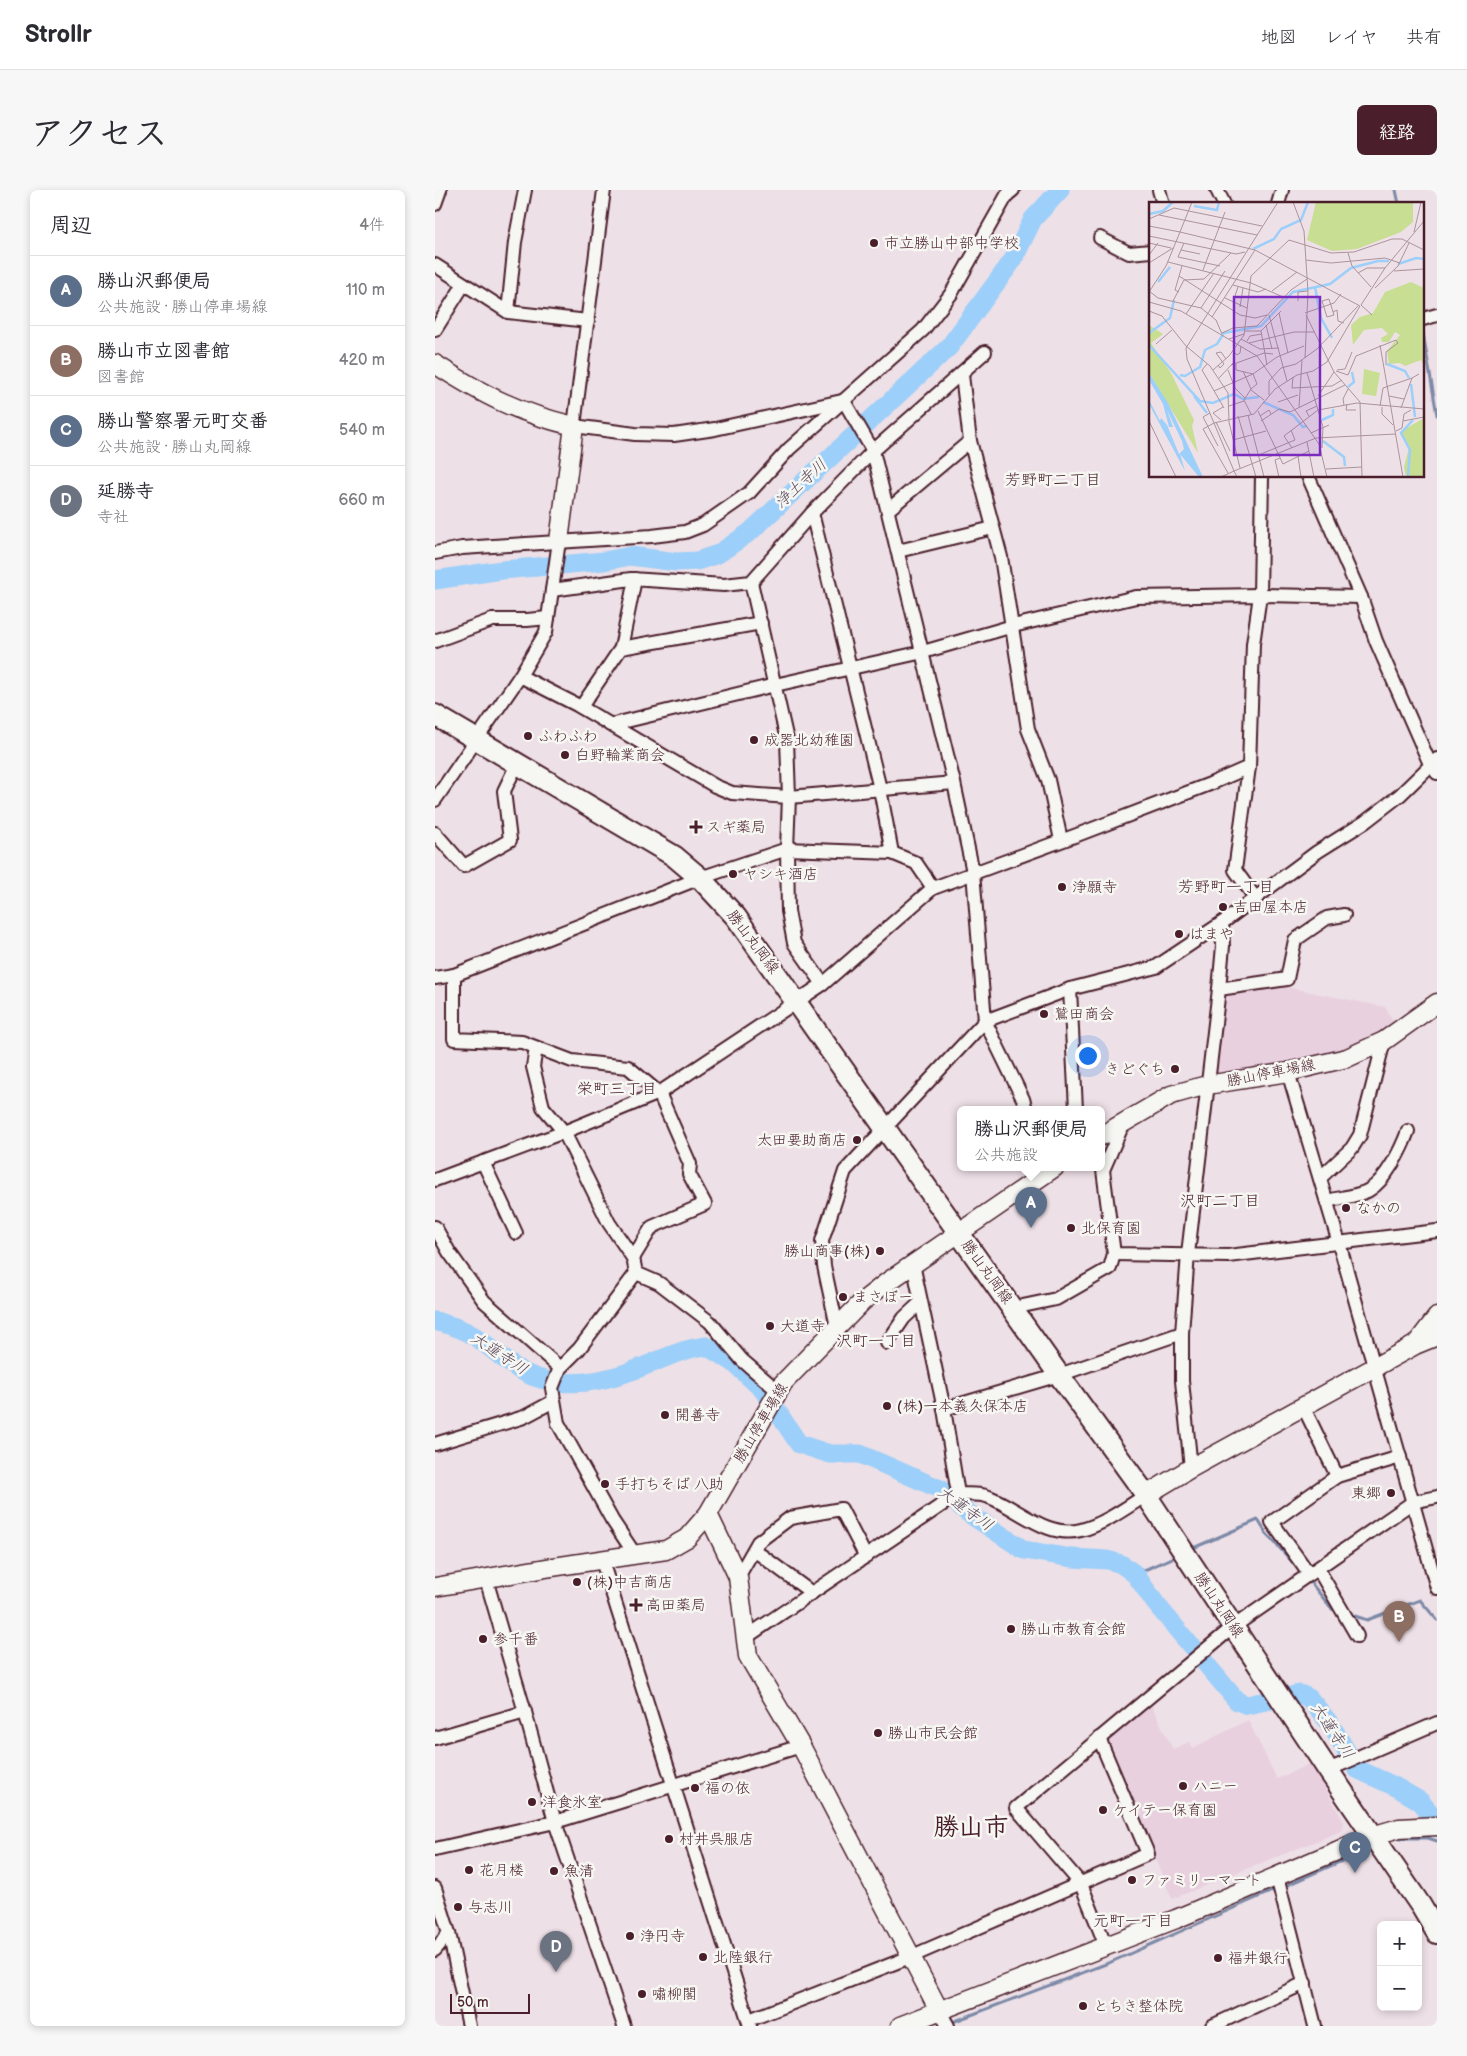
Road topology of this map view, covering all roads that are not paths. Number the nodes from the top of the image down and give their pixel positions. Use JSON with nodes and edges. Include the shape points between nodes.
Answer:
{"nodes":[{"id":1,"x":440,"y":190,"type":"edge"},
{"id":2,"x":525,"y":190,"type":"edge"},
{"id":3,"x":604,"y":190,"type":"edge"},
{"id":4,"x":1217,"y":190,"type":"edge"},
{"id":5,"x":1006,"y":192,"type":"edge"},
{"id":6,"x":1223,"y":202,"type":"edge"},
{"id":7,"x":435,"y":204,"type":"edge"},
{"id":8,"x":1099,"y":238,"type":"dead end"},
{"id":9,"x":1149,"y":251,"type":"edge"},
{"id":10,"x":435,"y":265,"type":"edge"},
{"id":11,"x":464,"y":284,"type":"junction"},
{"id":12,"x":508,"y":312,"type":"junction"},
{"id":13,"x":1437,"y":315,"type":"edge"},
{"id":14,"x":1424,"y":319,"type":"edge"},
{"id":15,"x":588,"y":320,"type":"junction"},
{"id":16,"x":435,"y":330,"type":"edge"},
{"id":17,"x":985,"y":352,"type":"dead end"},
{"id":18,"x":435,"y":364,"type":"edge"},
{"id":19,"x":962,"y":375,"type":"junction"},
{"id":20,"x":844,"y":400,"type":"junction"},
{"id":21,"x":574,"y":426,"type":"junction"},
{"id":22,"x":970,"y":442,"type":"junction"},
{"id":23,"x":871,"y":448,"type":"junction"},
{"id":24,"x":1262,"y":478,"type":"edge"},
{"id":25,"x":1309,"y":478,"type":"edge"},
{"id":26,"x":887,"y":510,"type":"junction"},
{"id":27,"x":812,"y":513,"type":"junction"},
{"id":28,"x":993,"y":528,"type":"junction"},
{"id":29,"x":559,"y":541,"type":"junction"},
{"id":30,"x":898,"y":551,"type":"junction"},
{"id":31,"x":435,"y":553,"type":"edge"},
{"id":32,"x":635,"y":580,"type":"junction"},
{"id":33,"x":751,"y":582,"type":"junction"},
{"id":34,"x":553,"y":586,"type":"junction"},
{"id":35,"x":1260,"y":595,"type":"junction"},
{"id":36,"x":1361,"y":597,"type":"junction"},
{"id":37,"x":548,"y":618,"type":"junction"},
{"id":38,"x":761,"y":623,"type":"junction"},
{"id":39,"x":1013,"y":626,"type":"junction"},
{"id":40,"x":435,"y":641,"type":"edge"},
{"id":41,"x":621,"y":648,"type":"junction"},
{"id":42,"x":923,"y":652,"type":"junction"},
{"id":43,"x":850,"y":667,"type":"junction"},
{"id":44,"x":520,"y":676,"type":"junction"},
{"id":45,"x":775,"y":685,"type":"junction"},
{"id":46,"x":581,"y":707,"type":"junction"},
{"id":47,"x":435,"y":714,"type":"edge"},
{"id":48,"x":611,"y":726,"type":"junction"},
{"id":49,"x":476,"y":740,"type":"junction"},
{"id":50,"x":517,"y":764,"type":"junction"},
{"id":51,"x":1435,"y":765,"type":"edge"},
{"id":52,"x":1249,"y":767,"type":"junction"},
{"id":53,"x":955,"y":784,"type":"junction"},
{"id":54,"x":880,"y":789,"type":"junction"},
{"id":55,"x":789,"y":797,"type":"junction"},
{"id":56,"x":435,"y":800,"type":"edge"},
{"id":57,"x":435,"y":833,"type":"edge"},
{"id":58,"x":1061,"y":840,"type":"junction"},
{"id":59,"x":787,"y":849,"type":"junction"},
{"id":60,"x":892,"y":853,"type":"junction"},
{"id":61,"x":973,"y":872,"type":"junction"},
{"id":62,"x":700,"y":878,"type":"junction"},
{"id":63,"x":933,"y":888,"type":"junction"},
{"id":64,"x":1256,"y":899,"type":"junction"},
{"id":65,"x":1344,"y":915,"type":"dead end"},
{"id":66,"x":1222,"y":923,"type":"junction"},
{"id":67,"x":455,"y":974,"type":"junction"},
{"id":68,"x":435,"y":978,"type":"edge"},
{"id":69,"x":823,"y":984,"type":"junction"},
{"id":70,"x":1070,"y":988,"type":"junction"},
{"id":71,"x":1219,"y":989,"type":"junction"},
{"id":72,"x":798,"y":1003,"type":"junction"},
{"id":73,"x":1437,"y":1003,"type":"edge"},
{"id":74,"x":985,"y":1021,"type":"junction"},
{"id":75,"x":1384,"y":1041,"type":"junction"},
{"id":76,"x":536,"y":1048,"type":"junction"},
{"id":77,"x":1288,"y":1072,"type":"junction"},
{"id":78,"x":1207,"y":1085,"type":"junction"},
{"id":79,"x":659,"y":1093,"type":"junction"},
{"id":80,"x":1025,"y":1106,"type":"edge"},
{"id":81,"x":1077,"y":1106,"type":"edge"},
{"id":82,"x":1123,"y":1124,"type":"junction"},
{"id":83,"x":886,"y":1128,"type":"junction"},
{"id":84,"x":564,"y":1132,"type":"junction"},
{"id":85,"x":1408,"y":1132,"type":"dead end"},
{"id":86,"x":1105,"y":1134,"type":"edge"},
{"id":87,"x":483,"y":1162,"type":"junction"},
{"id":88,"x":1105,"y":1165,"type":"edge"},
{"id":89,"x":1045,"y":1171,"type":"edge"},
{"id":90,"x":1103,"y":1171,"type":"edge"},
{"id":91,"x":1320,"y":1178,"type":"junction"},
{"id":92,"x":435,"y":1180,"type":"edge"},
{"id":93,"x":1327,"y":1201,"type":"junction"},
{"id":94,"x":435,"y":1227,"type":"edge"},
{"id":95,"x":1437,"y":1231,"type":"edge"},
{"id":96,"x":958,"y":1232,"type":"junction"},
{"id":97,"x":516,"y":1233,"type":"dead end"},
{"id":98,"x":1339,"y":1243,"type":"junction"},
{"id":99,"x":1114,"y":1254,"type":"junction"},
{"id":100,"x":1188,"y":1254,"type":"junction"},
{"id":101,"x":633,"y":1258,"type":"junction"},
{"id":102,"x":913,"y":1264,"type":"junction"},
{"id":103,"x":636,"y":1273,"type":"junction"},
{"id":104,"x":920,"y":1303,"type":"junction"},
{"id":105,"x":1013,"y":1308,"type":"junction"},
{"id":106,"x":1437,"y":1318,"type":"edge"},
{"id":107,"x":837,"y":1327,"type":"junction"},
{"id":108,"x":1182,"y":1333,"type":"junction"},
{"id":109,"x":1437,"y":1336,"type":"edge"},
{"id":110,"x":887,"y":1343,"type":"dead end"},
{"id":111,"x":1415,"y":1345,"type":"junction"},
{"id":112,"x":561,"y":1368,"type":"junction"},
{"id":113,"x":1373,"y":1368,"type":"junction"},
{"id":114,"x":1059,"y":1375,"type":"junction"},
{"id":115,"x":778,"y":1391,"type":"junction"},
{"id":116,"x":554,"y":1401,"type":"junction"},
{"id":117,"x":1303,"y":1406,"type":"junction"},
{"id":118,"x":944,"y":1409,"type":"junction"},
{"id":119,"x":435,"y":1444,"type":"edge"},
{"id":120,"x":1400,"y":1457,"type":"junction"},
{"id":121,"x":1191,"y":1468,"type":"junction"},
{"id":122,"x":1337,"y":1476,"type":"junction"},
{"id":123,"x":958,"y":1494,"type":"junction"},
{"id":124,"x":1146,"y":1495,"type":"junction"},
{"id":125,"x":1437,"y":1497,"type":"edge"},
{"id":126,"x":1413,"y":1502,"type":"junction"},
{"id":127,"x":708,"y":1514,"type":"junction"},
{"id":128,"x":754,"y":1550,"type":"junction"},
{"id":129,"x":636,"y":1556,"type":"junction"},
{"id":130,"x":866,"y":1557,"type":"junction"},
{"id":131,"x":602,"y":1561,"type":"junction"},
{"id":132,"x":1313,"y":1571,"type":"junction"},
{"id":133,"x":739,"y":1577,"type":"junction"},
{"id":134,"x":486,"y":1579,"type":"junction"},
{"id":135,"x":435,"y":1587,"type":"edge"},
{"id":136,"x":1437,"y":1588,"type":"edge"},
{"id":137,"x":812,"y":1593,"type":"junction"},
{"id":138,"x":1233,"y":1627,"type":"junction"},
{"id":139,"x":1357,"y":1636,"type":"dead end"},
{"id":140,"x":745,"y":1638,"type":"junction"},
{"id":141,"x":525,"y":1712,"type":"junction"},
{"id":142,"x":1437,"y":1723,"type":"edge"},
{"id":143,"x":435,"y":1738,"type":"edge"},
{"id":144,"x":1099,"y":1738,"type":"junction"},
{"id":145,"x":801,"y":1746,"type":"junction"},
{"id":146,"x":1328,"y":1770,"type":"junction"},
{"id":147,"x":673,"y":1786,"type":"junction"},
{"id":148,"x":555,"y":1822,"type":"junction"},
{"id":149,"x":1437,"y":1826,"type":"edge"},
{"id":150,"x":1372,"y":1836,"type":"junction"},
{"id":151,"x":435,"y":1849,"type":"edge"},
{"id":152,"x":1277,"y":1877,"type":"junction"},
{"id":153,"x":1081,"y":1884,"type":"junction"},
{"id":154,"x":435,"y":1888,"type":"edge"},
{"id":155,"x":449,"y":1933,"type":"junction"},
{"id":156,"x":1437,"y":1934,"type":"edge"},
{"id":157,"x":1106,"y":1946,"type":"junction"},
{"id":158,"x":435,"y":1950,"type":"edge"},
{"id":159,"x":910,"y":1957,"type":"junction"},
{"id":160,"x":1305,"y":1984,"type":"junction"},
{"id":161,"x":939,"y":2010,"type":"junction"},
{"id":162,"x":749,"y":2023,"type":"edge"},
{"id":163,"x":469,"y":2026,"type":"edge"},
{"id":164,"x":624,"y":2026,"type":"edge"},
{"id":165,"x":900,"y":2026,"type":"edge"},
{"id":166,"x":948,"y":2026,"type":"edge"},
{"id":167,"x":1212,"y":2026,"type":"edge"},
{"id":168,"x":1315,"y":2026,"type":"edge"}],
"edges":[{"from":1,"to":7,"type":"street"},
{"from":2,"to":12,"type":"street","via":[[515,242]]},
{"from":3,"to":15,"type":"street"},
{"from":4,"to":6,"type":"street"},
{"from":5,"to":20,"type":"street","via":[[951,294],[923,330]]},
{"from":8,"to":9,"type":"street","via":[[1129,253]]},
{"from":10,"to":11,"type":"street"},
{"from":11,"to":12,"type":"street"},
{"from":11,"to":16,"type":"street"},
{"from":12,"to":15,"type":"street"},
{"from":13,"to":14,"type":"street"},
{"from":15,"to":21,"type":"street"},
{"from":17,"to":19,"type":"street"},
{"from":18,"to":21,"type":"street","via":[[499,402],[550,421]]},
{"from":19,"to":22,"type":"street"},
{"from":19,"to":23,"type":"street"},
{"from":20,"to":21,"type":"street","via":[[674,435]]},
{"from":20,"to":23,"type":"street"},
{"from":20,"to":29,"type":"street","via":[[789,450],[749,493],[703,525],[685,532],[652,536]]},
{"from":21,"to":29,"type":"street"},
{"from":22,"to":26,"type":"street"},
{"from":22,"to":28,"type":"street"},
{"from":23,"to":26,"type":"street"},
{"from":23,"to":27,"type":"street"},
{"from":24,"to":35,"type":"street"},
{"from":25,"to":36,"type":"street"},
{"from":26,"to":30,"type":"street"},
{"from":27,"to":33,"type":"street"},
{"from":27,"to":43,"type":"street"},
{"from":28,"to":30,"type":"street"},
{"from":28,"to":39,"type":"street"},
{"from":29,"to":31,"type":"street"},
{"from":29,"to":34,"type":"street"},
{"from":30,"to":42,"type":"street"},
{"from":32,"to":33,"type":"street","via":[[724,585]]},
{"from":32,"to":34,"type":"street"},
{"from":32,"to":41,"type":"street"},
{"from":33,"to":38,"type":"street"},
{"from":34,"to":37,"type":"street"},
{"from":35,"to":36,"type":"street"},
{"from":35,"to":39,"type":"street","via":[[1136,597]]},
{"from":35,"to":52,"type":"street","via":[[1253,644]]},
{"from":36,"to":51,"type":"street","via":[[1377,641]]},
{"from":37,"to":40,"type":"street","via":[[492,620]]},
{"from":37,"to":44,"type":"street","via":[[546,632]]},
{"from":38,"to":41,"type":"street"},
{"from":38,"to":45,"type":"street"},
{"from":39,"to":42,"type":"street"},
{"from":39,"to":58,"type":"street","via":[[1028,729],[1047,780]]},
{"from":41,"to":46,"type":"street"},
{"from":42,"to":43,"type":"street"},
{"from":42,"to":53,"type":"street"},
{"from":43,"to":45,"type":"street"},
{"from":43,"to":54,"type":"street"},
{"from":44,"to":46,"type":"street"},
{"from":44,"to":49,"type":"street"},
{"from":45,"to":48,"type":"street"},
{"from":45,"to":55,"type":"street","via":[[787,740]]},
{"from":46,"to":48,"type":"street"},
{"from":47,"to":49,"type":"main road","name":"勝山丸岡線"},
{"from":48,"to":55,"type":"street","via":[[732,793]]},
{"from":49,"to":50,"type":"main road","name":"勝山丸岡線"},
{"from":49,"to":56,"type":"street"},
{"from":50,"to":57,"type":"street","via":[[505,792],[510,840],[464,866]]},
{"from":50,"to":62,"type":"main road","name":"勝山丸岡線","via":[[674,856]]},
{"from":51,"to":64,"type":"street","via":[[1365,822],[1317,852]]},
{"from":52,"to":58,"type":"street"},
{"from":52,"to":64,"type":"street","via":[[1235,870]]},
{"from":53,"to":54,"type":"street"},
{"from":53,"to":61,"type":"street"},
{"from":54,"to":55,"type":"street"},
{"from":54,"to":60,"type":"street"},
{"from":55,"to":59,"type":"street"},
{"from":58,"to":61,"type":"street"},
{"from":59,"to":60,"type":"street"},
{"from":59,"to":62,"type":"street"},
{"from":59,"to":69,"type":"street","via":[[788,911],[794,944]]},
{"from":60,"to":63,"type":"street","via":[[916,863]]},
{"from":61,"to":63,"type":"street"},
{"from":61,"to":74,"type":"street"},
{"from":62,"to":67,"type":"street"},
{"from":62,"to":72,"type":"main road","name":"勝山丸岡線","via":[[737,917]]},
{"from":63,"to":69,"type":"street"},
{"from":64,"to":66,"type":"street"},
{"from":65,"to":71,"type":"street","via":[[1327,918],[1295,940],[1287,979]]},
{"from":66,"to":70,"type":"street","via":[[1156,966]]},
{"from":66,"to":71,"type":"street"},
{"from":67,"to":68,"type":"street"},
{"from":67,"to":76,"type":"street","via":[[454,1039],[522,1042]]},
{"from":69,"to":72,"type":"street"},
{"from":70,"to":74,"type":"street"},
{"from":70,"to":81,"type":"street"},
{"from":71,"to":78,"type":"street"},
{"from":72,"to":79,"type":"street"},
{"from":72,"to":83,"type":"main road","name":"勝山丸岡線"},
{"from":73,"to":75,"type":"street","name":"勝山停車場線"},
{"from":74,"to":80,"type":"street"},
{"from":74,"to":83,"type":"street"},
{"from":75,"to":77,"type":"street","name":"勝山停車場線","via":[[1347,1058]]},
{"from":75,"to":91,"type":"street","via":[[1360,1135],[1352,1148]]},
{"from":76,"to":79,"type":"street","via":[[572,1060],[628,1067]]},
{"from":76,"to":84,"type":"street","via":[[533,1067],[543,1107]]},
{"from":77,"to":78,"type":"street","name":"勝山停車場線"},
{"from":77,"to":91,"type":"street"},
{"from":78,"to":82,"type":"street","name":"勝山停車場線","via":[[1171,1095]]},
{"from":78,"to":100,"type":"street"},
{"from":79,"to":84,"type":"street"},
{"from":79,"to":101,"type":"street","via":[[690,1164],[689,1174],[705,1204],[652,1227]]},
{"from":82,"to":86,"type":"street","name":"勝山停車場線"},
{"from":82,"to":88,"type":"street"},
{"from":83,"to":96,"type":"main road","name":"勝山丸岡線"},
{"from":83,"to":107,"type":"street","via":[[845,1171],[822,1241]]},
{"from":84,"to":87,"type":"street"},
{"from":84,"to":101,"type":"street","via":[[609,1223]]},
{"from":85,"to":93,"type":"street","via":[[1402,1148],[1380,1180],[1368,1191]]},
{"from":87,"to":92,"type":"street"},
{"from":87,"to":97,"type":"street"},
{"from":89,"to":96,"type":"street","name":"勝山停車場線"},
{"from":90,"to":99,"type":"street"},
{"from":91,"to":93,"type":"street"},
{"from":93,"to":98,"type":"street"},
{"from":94,"to":112,"type":"street","via":[[484,1301]]},
{"from":95,"to":98,"type":"street"},
{"from":96,"to":102,"type":"street","name":"勝山停車場線"},
{"from":96,"to":105,"type":"main road","name":"勝山丸岡線"},
{"from":98,"to":100,"type":"street","via":[[1228,1256]]},
{"from":98,"to":113,"type":"street"},
{"from":99,"to":100,"type":"street"},
{"from":99,"to":105,"type":"street","via":[[1111,1268],[1056,1299]]},
{"from":100,"to":108,"type":"street"},
{"from":101,"to":103,"type":"street"},
{"from":102,"to":104,"type":"street"},
{"from":102,"to":107,"type":"street","name":"勝山停車場線","via":[[863,1300]]},
{"from":103,"to":112,"type":"street"},
{"from":103,"to":115,"type":"street","via":[[659,1283],[710,1322],[742,1360]]},
{"from":104,"to":110,"type":"street","via":[[904,1318]]},
{"from":104,"to":118,"type":"street"},
{"from":105,"to":114,"type":"main road","name":"勝山丸岡線"},
{"from":106,"to":111,"type":"street"},
{"from":107,"to":115,"type":"street","name":"勝山停車場線"},
{"from":108,"to":114,"type":"street"},
{"from":108,"to":121,"type":"street","via":[[1182,1381]]},
{"from":109,"to":111,"type":"street"},
{"from":111,"to":113,"type":"street"},
{"from":112,"to":116,"type":"street","via":[[552,1388]]},
{"from":113,"to":117,"type":"street"},
{"from":113,"to":120,"type":"street"},
{"from":114,"to":118,"type":"street"},
{"from":114,"to":124,"type":"main road","name":"勝山丸岡線"},
{"from":115,"to":127,"type":"street","name":"勝山停車場線"},
{"from":116,"to":119,"type":"street","via":[[524,1417]]},
{"from":116,"to":129,"type":"street","via":[[559,1424],[612,1520]]},
{"from":117,"to":121,"type":"street"},
{"from":117,"to":122,"type":"street"},
{"from":118,"to":123,"type":"street"},
{"from":120,"to":122,"type":"street"},
{"from":120,"to":126,"type":"street"},
{"from":121,"to":124,"type":"street"},
{"from":122,"to":132,"type":"street","via":[[1272,1522]]},
{"from":123,"to":124,"type":"street","via":[[987,1496],[1031,1522],[1067,1532],[1095,1524]]},
{"from":123,"to":130,"type":"street"},
{"from":124,"to":138,"type":"main road","name":"勝山丸岡線"},
{"from":125,"to":126,"type":"street"},
{"from":126,"to":132,"type":"street"},
{"from":126,"to":136,"type":"street"},
{"from":127,"to":129,"type":"street","name":"勝山停車場線","via":[[687,1538],[667,1550]]},
{"from":127,"to":133,"type":"street"},
{"from":128,"to":130,"type":"street","via":[[759,1542],[790,1518],[841,1509]]},
{"from":128,"to":133,"type":"street"},
{"from":128,"to":137,"type":"street"},
{"from":129,"to":131,"type":"street","name":"勝山停車場線"},
{"from":130,"to":137,"type":"street"},
{"from":131,"to":134,"type":"street","name":"勝山停車場線"},
{"from":131,"to":147,"type":"street"},
{"from":132,"to":138,"type":"street"},
{"from":132,"to":139,"type":"street"},
{"from":133,"to":140,"type":"street"},
{"from":134,"to":135,"type":"street","name":"勝山停車場線"},
{"from":134,"to":141,"type":"street"},
{"from":137,"to":140,"type":"street"},
{"from":138,"to":144,"type":"street"},
{"from":138,"to":146,"type":"main road","name":"勝山丸岡線"},
{"from":140,"to":145,"type":"street","via":[[748,1656]]},
{"from":141,"to":143,"type":"street"},
{"from":141,"to":148,"type":"street"},
{"from":142,"to":146,"type":"street"},
{"from":144,"to":153,"type":"street","via":[[1149,1854]]},
{"from":144,"to":153,"type":"street","via":[[1015,1808]]},
{"from":145,"to":147,"type":"street"},
{"from":145,"to":159,"type":"street"},
{"from":146,"to":150,"type":"main road","name":"勝山丸岡線"},
{"from":147,"to":148,"type":"street"},
{"from":147,"to":162,"type":"street"},
{"from":148,"to":151,"type":"street"},
{"from":148,"to":164,"type":"street"},
{"from":149,"to":150,"type":"street","via":[[1399,1828]]},
{"from":150,"to":152,"type":"street"},
{"from":150,"to":156,"type":"main road","name":"勝山丸岡線"},
{"from":152,"to":157,"type":"street"},
{"from":152,"to":160,"type":"street"},
{"from":153,"to":157,"type":"street"},
{"from":153,"to":159,"type":"street"},
{"from":154,"to":155,"type":"street"},
{"from":155,"to":158,"type":"street"},
{"from":155,"to":163,"type":"street"},
{"from":157,"to":161,"type":"street"},
{"from":159,"to":161,"type":"street"},
{"from":159,"to":162,"type":"street"},
{"from":160,"to":167,"type":"street"},
{"from":160,"to":168,"type":"street"},
{"from":161,"to":165,"type":"street"},
{"from":161,"to":166,"type":"street"}]}
